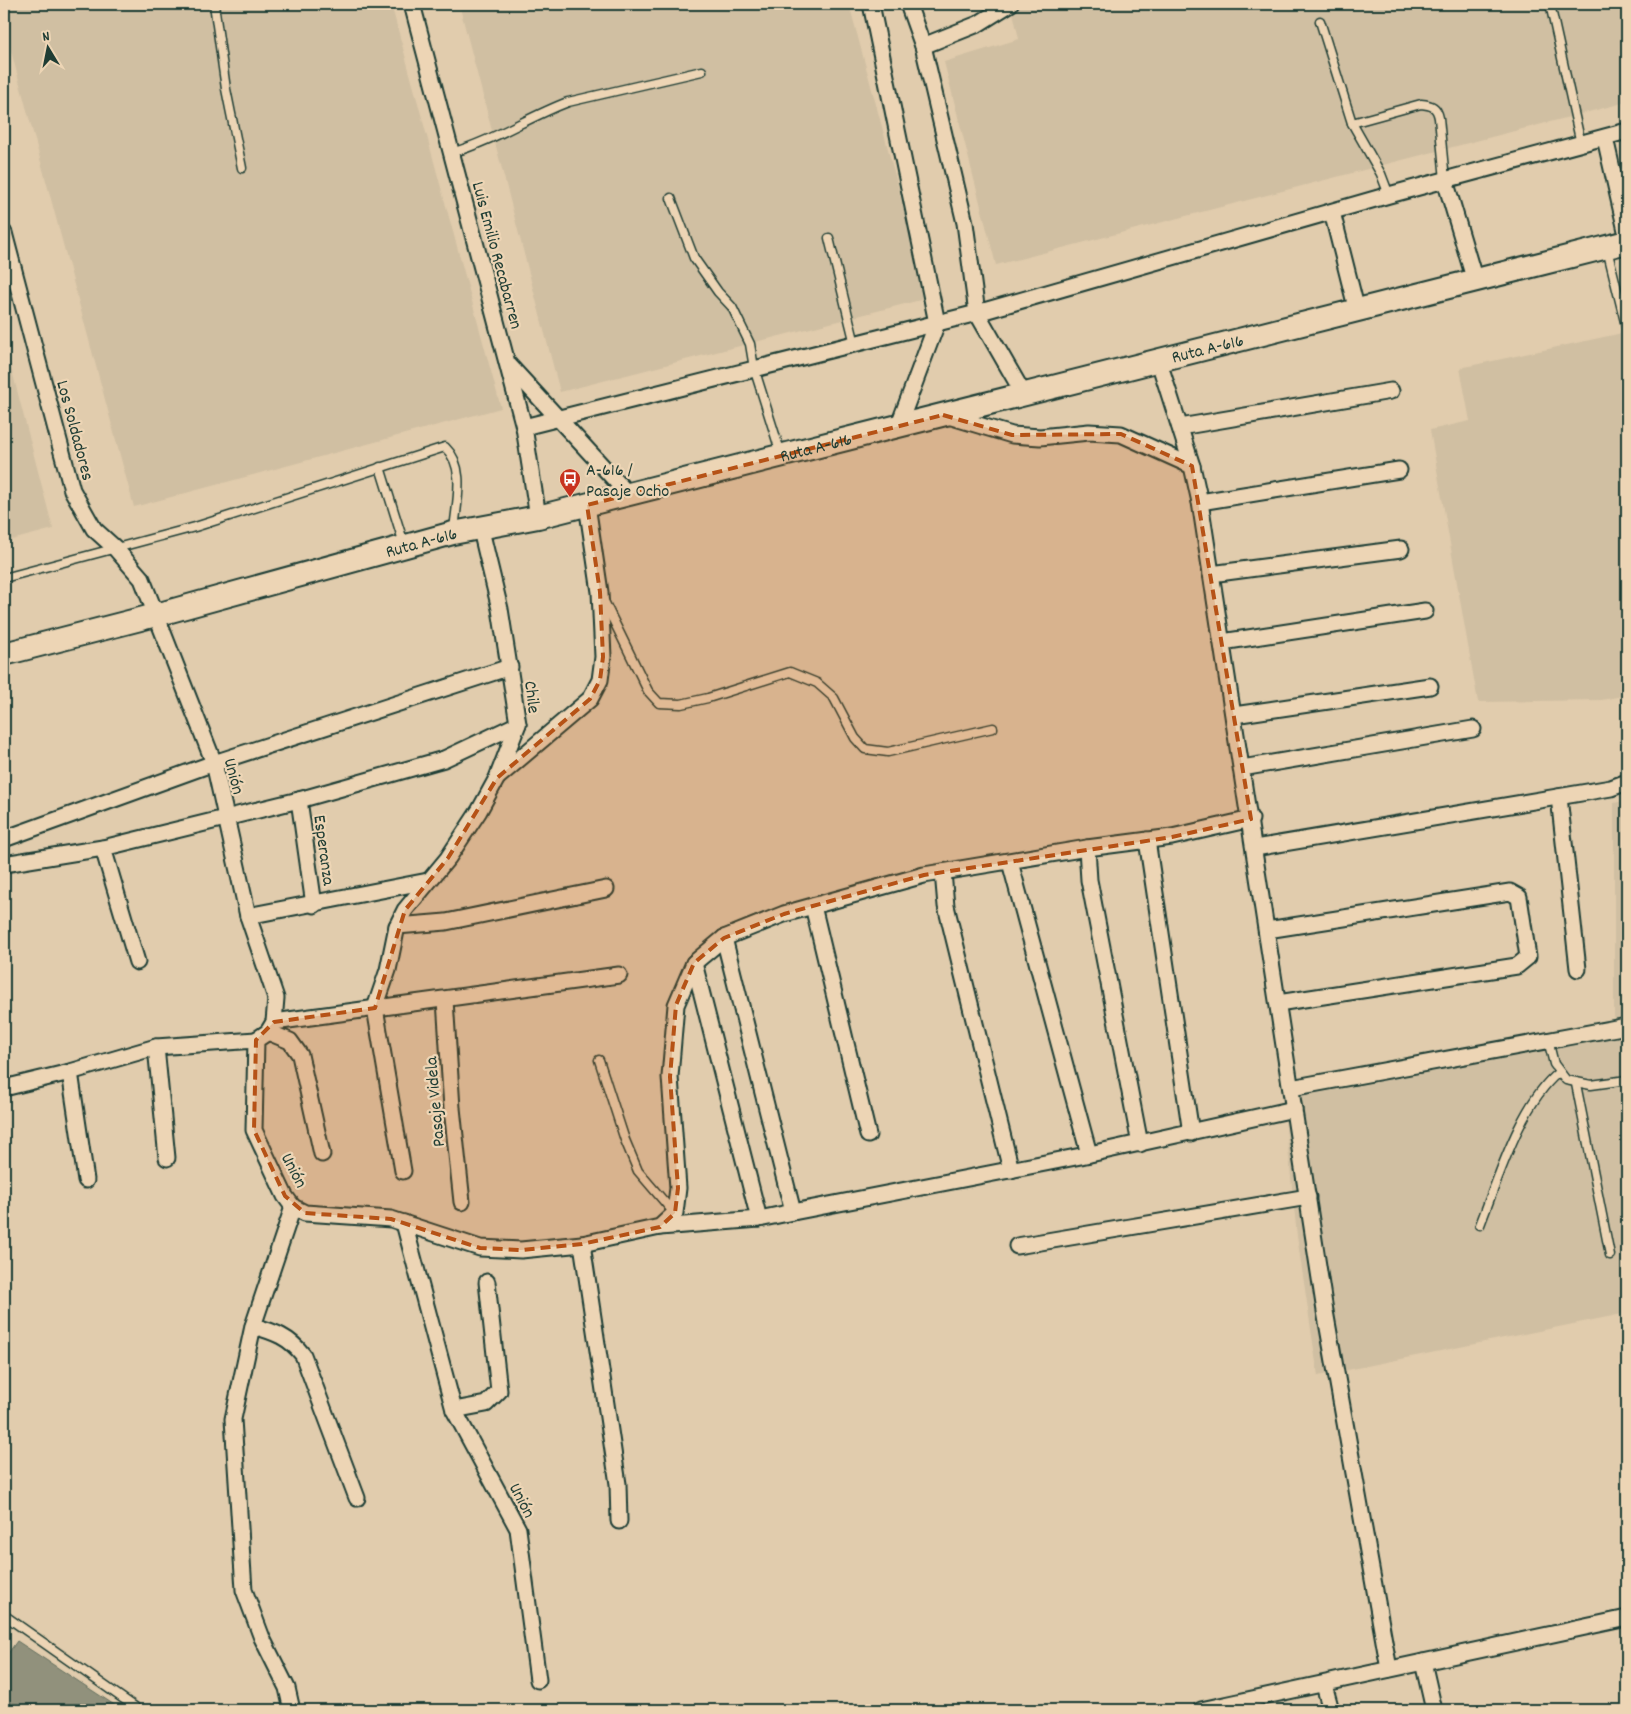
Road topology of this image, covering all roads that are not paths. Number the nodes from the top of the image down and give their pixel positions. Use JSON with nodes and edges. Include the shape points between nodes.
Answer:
{"nodes":[{"id":1,"x":214,"y":4,"type":"edge"},
{"id":2,"x":412,"y":4,"type":"edge"},
{"id":3,"x":871,"y":4,"type":"edge"},
{"id":4,"x":908,"y":4,"type":"edge"},
{"id":5,"x":1010,"y":4,"type":"edge"},
{"id":6,"x":1550,"y":4,"type":"edge"},
{"id":7,"x":1320,"y":21,"type":"dead end"},
{"id":8,"x":923,"y":46,"type":"junction"},
{"id":9,"x":702,"y":71,"type":"dead end"},
{"id":10,"x":1352,"y":123,"type":"junction"},
{"id":11,"x":1627,"y":131,"type":"edge"},
{"id":12,"x":1605,"y":138,"type":"junction"},
{"id":13,"x":1581,"y":144,"type":"junction"},
{"id":14,"x":451,"y":153,"type":"junction"},
{"id":15,"x":242,"y":168,"type":"dead end"},
{"id":16,"x":1446,"y":180,"type":"junction"},
{"id":17,"x":1389,"y":195,"type":"junction"},
{"id":18,"x":671,"y":198,"type":"dead end"},
{"id":19,"x":1332,"y":212,"type":"junction"},
{"id":20,"x":4,"y":233,"type":"edge"},
{"id":21,"x":1627,"y":235,"type":"edge"},
{"id":22,"x":829,"y":238,"type":"dead end"},
{"id":23,"x":1617,"y":244,"type":"edge"},
{"id":24,"x":1475,"y":281,"type":"junction"},
{"id":25,"x":1357,"y":311,"type":"junction"},
{"id":26,"x":977,"y":313,"type":"junction"},
{"id":27,"x":937,"y":323,"type":"junction"},
{"id":28,"x":1627,"y":330,"type":"edge"},
{"id":29,"x":854,"y":344,"type":"junction"},
{"id":30,"x":506,"y":362,"type":"junction"},
{"id":31,"x":1160,"y":362,"type":"junction"},
{"id":32,"x":754,"y":368,"type":"junction"},
{"id":33,"x":1391,"y":391,"type":"dead end"},
{"id":34,"x":1023,"y":393,"type":"junction"},
{"id":35,"x":943,"y":415,"type":"junction"},
{"id":36,"x":558,"y":418,"type":"junction"},
{"id":37,"x":524,"y":427,"type":"junction"},
{"id":38,"x":898,"y":427,"type":"junction"},
{"id":39,"x":1180,"y":427,"type":"junction"},
{"id":40,"x":782,"y":456,"type":"junction"},
{"id":41,"x":1192,"y":466,"type":"junction"},
{"id":42,"x":380,"y":467,"type":"junction"},
{"id":43,"x":1398,"y":470,"type":"dead end"},
{"id":44,"x":628,"y":494,"type":"junction"},
{"id":45,"x":1200,"y":502,"type":"junction"},
{"id":46,"x":587,"y":505,"type":"junction"},
{"id":47,"x":538,"y":517,"type":"junction"},
{"id":48,"x":480,"y":526,"type":"junction"},
{"id":49,"x":453,"y":533,"type":"junction"},
{"id":50,"x":405,"y":547,"type":"junction"},
{"id":51,"x":115,"y":548,"type":"junction"},
{"id":52,"x":1401,"y":549,"type":"dead end"},
{"id":53,"x":1211,"y":574,"type":"junction"},
{"id":54,"x":4,"y":578,"type":"edge"},
{"id":55,"x":600,"y":592,"type":"junction"},
{"id":56,"x":1425,"y":611,"type":"dead end"},
{"id":57,"x":156,"y":616,"type":"junction"},
{"id":58,"x":1222,"y":642,"type":"junction"},
{"id":59,"x":4,"y":654,"type":"edge"},
{"id":60,"x":510,"y":667,"type":"junction"},
{"id":61,"x":1430,"y":686,"type":"dead end"},
{"id":62,"x":1234,"y":715,"type":"junction"},
{"id":63,"x":518,"y":724,"type":"junction"},
{"id":64,"x":994,"y":728,"type":"dead end"},
{"id":65,"x":1473,"y":728,"type":"dead end"},
{"id":66,"x":214,"y":764,"type":"junction"},
{"id":67,"x":1242,"y":768,"type":"junction"},
{"id":68,"x":497,"y":778,"type":"junction"},
{"id":69,"x":1627,"y":782,"type":"edge"},
{"id":70,"x":1559,"y":797,"type":"junction"},
{"id":71,"x":299,"y":800,"type":"junction"},
{"id":72,"x":227,"y":817,"type":"junction"},
{"id":73,"x":1251,"y":819,"type":"junction"},
{"id":74,"x":4,"y":839,"type":"edge"},
{"id":75,"x":1147,"y":840,"type":"junction"},
{"id":76,"x":103,"y":848,"type":"junction"},
{"id":77,"x":1087,"y":848,"type":"junction"},
{"id":78,"x":1255,"y":848,"type":"junction"},
{"id":79,"x":1010,"y":862,"type":"junction"},
{"id":80,"x":4,"y":864,"type":"edge"},
{"id":81,"x":943,"y":872,"type":"junction"},
{"id":82,"x":428,"y":882,"type":"junction"},
{"id":83,"x":606,"y":889,"type":"dead end"},
{"id":84,"x":314,"y":905,"type":"junction"},
{"id":85,"x":813,"y":906,"type":"junction"},
{"id":86,"x":248,"y":916,"type":"junction"},
{"id":87,"x":397,"y":926,"type":"junction"},
{"id":88,"x":1267,"y":930,"type":"junction"},
{"id":89,"x":724,"y":938,"type":"junction"},
{"id":90,"x":137,"y":962,"type":"dead end"},
{"id":91,"x":694,"y":963,"type":"junction"},
{"id":92,"x":1578,"y":969,"type":"dead end"},
{"id":93,"x":619,"y":975,"type":"dead end"},
{"id":94,"x":445,"y":1000,"type":"junction"},
{"id":95,"x":1278,"y":1003,"type":"junction"},
{"id":96,"x":375,"y":1008,"type":"junction"},
{"id":97,"x":1627,"y":1026,"type":"edge"},
{"id":98,"x":266,"y":1031,"type":"junction"},
{"id":99,"x":1548,"y":1040,"type":"junction"},
{"id":100,"x":156,"y":1047,"type":"junction"},
{"id":101,"x":600,"y":1060,"type":"dead end"},
{"id":102,"x":70,"y":1072,"type":"junction"},
{"id":103,"x":1559,"y":1072,"type":"junction"},
{"id":104,"x":1627,"y":1080,"type":"edge"},
{"id":105,"x":1576,"y":1084,"type":"junction"},
{"id":106,"x":4,"y":1088,"type":"edge"},
{"id":107,"x":1291,"y":1088,"type":"junction"},
{"id":108,"x":1294,"y":1110,"type":"junction"},
{"id":109,"x":1191,"y":1133,"type":"junction"},
{"id":110,"x":868,"y":1135,"type":"dead end"},
{"id":111,"x":1140,"y":1144,"type":"junction"},
{"id":112,"x":322,"y":1154,"type":"dead end"},
{"id":113,"x":1089,"y":1154,"type":"junction"},
{"id":114,"x":167,"y":1158,"type":"dead end"},
{"id":115,"x":1011,"y":1170,"type":"junction"},
{"id":116,"x":403,"y":1171,"type":"dead end"},
{"id":117,"x":86,"y":1180,"type":"dead end"},
{"id":118,"x":1308,"y":1197,"type":"junction"},
{"id":119,"x":462,"y":1202,"type":"dead end"},
{"id":120,"x":293,"y":1207,"type":"junction"},
{"id":121,"x":793,"y":1212,"type":"junction"},
{"id":122,"x":675,"y":1214,"type":"junction"},
{"id":123,"x":759,"y":1219,"type":"junction"},
{"id":124,"x":404,"y":1223,"type":"junction"},
{"id":125,"x":1480,"y":1225,"type":"dead end"},
{"id":126,"x":660,"y":1227,"type":"junction"},
{"id":127,"x":582,"y":1244,"type":"junction"},
{"id":128,"x":1017,"y":1246,"type":"dead end"},
{"id":129,"x":1610,"y":1255,"type":"dead end"},
{"id":130,"x":487,"y":1282,"type":"dead end"},
{"id":131,"x":253,"y":1326,"type":"junction"},
{"id":132,"x":454,"y":1410,"type":"junction"},
{"id":133,"x":357,"y":1498,"type":"dead end"},
{"id":134,"x":619,"y":1521,"type":"dead end"},
{"id":135,"x":4,"y":1615,"type":"edge"},
{"id":136,"x":1627,"y":1618,"type":"edge"},
{"id":137,"x":1423,"y":1662,"type":"junction"},
{"id":138,"x":1390,"y":1669,"type":"junction"},
{"id":139,"x":538,"y":1680,"type":"dead end"},
{"id":140,"x":1324,"y":1684,"type":"junction"},
{"id":141,"x":135,"y":1710,"type":"edge"},
{"id":142,"x":292,"y":1710,"type":"edge"},
{"id":143,"x":1200,"y":1710,"type":"edge"},
{"id":144,"x":1331,"y":1710,"type":"edge"},
{"id":145,"x":1434,"y":1710,"type":"edge"}],
"edges":[{"from":1,"to":15,"type":"lane"},
{"from":2,"to":14,"type":"street","name":"Luis Emilio Recabarren"},
{"from":3,"to":27,"type":"street"},
{"from":4,"to":8,"type":"street"},
{"from":5,"to":8,"type":"street","via":[[978,24]]},
{"from":6,"to":13,"type":"lane"},
{"from":7,"to":10,"type":"lane"},
{"from":8,"to":26,"type":"street","via":[[965,223]]},
{"from":9,"to":14,"type":"lane","via":[[568,102],[476,146]]},
{"from":10,"to":16,"type":"lane","via":[[1421,104],[1432,106],[1438,111]]},
{"from":10,"to":17,"type":"lane"},
{"from":11,"to":12,"type":"street"},
{"from":12,"to":13,"type":"street"},
{"from":12,"to":21,"type":"street"},
{"from":13,"to":16,"type":"street"},
{"from":14,"to":30,"type":"street","name":"Luis Emilio Recabarren"},
{"from":16,"to":17,"type":"street"},
{"from":16,"to":24,"type":"street"},
{"from":17,"to":19,"type":"street"},
{"from":18,"to":32,"type":"lane","via":[[694,258],[736,314],[750,344]]},
{"from":19,"to":25,"type":"street"},
{"from":19,"to":26,"type":"street"},
{"from":20,"to":51,"type":"street","name":"Los Soldadores","via":[[72,490],[94,529]]},
{"from":22,"to":29,"type":"lane"},
{"from":23,"to":24,"type":"main road","name":"Ruta A-616"},
{"from":23,"to":28,"type":"lane"},
{"from":24,"to":25,"type":"main road","name":"Ruta A-616"},
{"from":25,"to":31,"type":"main road","name":"Ruta A-616"},
{"from":26,"to":27,"type":"street"},
{"from":26,"to":34,"type":"street"},
{"from":27,"to":29,"type":"street"},
{"from":27,"to":38,"type":"street"},
{"from":29,"to":32,"type":"street"},
{"from":30,"to":36,"type":"street"},
{"from":30,"to":37,"type":"street","name":"Luis Emilio Recabarren"},
{"from":31,"to":34,"type":"main road","name":"Ruta A-616"},
{"from":31,"to":39,"type":"street"},
{"from":32,"to":36,"type":"street"},
{"from":32,"to":40,"type":"lane"},
{"from":33,"to":39,"type":"street"},
{"from":34,"to":35,"type":"main road","name":"Ruta A-616"},
{"from":35,"to":38,"type":"main road","name":"Ruta A-616"},
{"from":35,"to":41,"type":"street","via":[[1012,435],[1121,434]]},
{"from":36,"to":37,"type":"street"},
{"from":36,"to":44,"type":"street"},
{"from":37,"to":47,"type":"street","name":"Luis Emilio Recabarren"},
{"from":38,"to":40,"type":"main road","name":"Ruta A-616"},
{"from":39,"to":41,"type":"street"},
{"from":40,"to":44,"type":"main road","name":"Ruta A-616"},
{"from":41,"to":45,"type":"street"},
{"from":42,"to":49,"type":"lane","via":[[445,447],[454,455],[459,470]]},
{"from":42,"to":50,"type":"lane"},
{"from":42,"to":51,"type":"lane","via":[[195,527]]},
{"from":43,"to":45,"type":"street"},
{"from":44,"to":46,"type":"main road","name":"Ruta A-616"},
{"from":45,"to":53,"type":"street"},
{"from":46,"to":47,"type":"main road","name":"Ruta A-616"},
{"from":46,"to":55,"type":"street"},
{"from":47,"to":48,"type":"main road","name":"Ruta A-616"},
{"from":48,"to":49,"type":"main road","name":"Ruta A-616"},
{"from":48,"to":60,"type":"street","name":"Chile"},
{"from":49,"to":50,"type":"main road","name":"Ruta A-616"},
{"from":50,"to":57,"type":"main road","name":"Ruta A-616"},
{"from":51,"to":54,"type":"lane"},
{"from":51,"to":57,"type":"street","name":"Los Soldadores","via":[[142,579]]},
{"from":52,"to":53,"type":"street"},
{"from":53,"to":58,"type":"street"},
{"from":55,"to":64,"type":"lane","via":[[648,691],[659,703],[680,704],[708,698],[790,672],[817,683],[834,698],[855,738],[865,749],[888,752]]},
{"from":55,"to":68,"type":"street","via":[[601,672],[590,699]]},
{"from":56,"to":58,"type":"street"},
{"from":57,"to":59,"type":"main road","name":"Ruta A-616"},
{"from":57,"to":66,"type":"street","name":"Unión"},
{"from":58,"to":62,"type":"street"},
{"from":60,"to":63,"type":"street","name":"Chile"},
{"from":60,"to":66,"type":"street"},
{"from":61,"to":62,"type":"street"},
{"from":62,"to":67,"type":"street"},
{"from":63,"to":68,"type":"street","name":"Chile"},
{"from":63,"to":71,"type":"street","via":[[444,759]]},
{"from":65,"to":67,"type":"street"},
{"from":66,"to":72,"type":"street","name":"Unión"},
{"from":66,"to":74,"type":"street"},
{"from":67,"to":73,"type":"street"},
{"from":68,"to":82,"type":"street","name":"Chile","via":[[479,812]]},
{"from":69,"to":70,"type":"street"},
{"from":70,"to":78,"type":"street"},
{"from":70,"to":92,"type":"street"},
{"from":71,"to":72,"type":"street"},
{"from":71,"to":84,"type":"street","name":"Esperanza"},
{"from":72,"to":76,"type":"street"},
{"from":72,"to":86,"type":"street","name":"Unión"},
{"from":73,"to":75,"type":"street"},
{"from":73,"to":78,"type":"street"},
{"from":75,"to":77,"type":"street"},
{"from":75,"to":109,"type":"street"},
{"from":76,"to":80,"type":"street"},
{"from":76,"to":90,"type":"street"},
{"from":77,"to":79,"type":"street"},
{"from":77,"to":111,"type":"street","via":[[1089,880]]},
{"from":78,"to":88,"type":"street"},
{"from":79,"to":81,"type":"street"},
{"from":79,"to":113,"type":"street"},
{"from":81,"to":85,"type":"street"},
{"from":81,"to":115,"type":"street","via":[[946,906]]},
{"from":82,"to":84,"type":"street"},
{"from":82,"to":87,"type":"street","name":"Chile","via":[[405,910]]},
{"from":83,"to":87,"type":"street","via":[[446,922]]},
{"from":84,"to":86,"type":"street"},
{"from":85,"to":89,"type":"street"},
{"from":85,"to":110,"type":"street"},
{"from":86,"to":98,"type":"street","name":"Unión","via":[[276,998]]},
{"from":87,"to":96,"type":"street","name":"Chile","via":[[388,970]]},
{"from":88,"to":95,"type":"street"},
{"from":88,"to":95,"type":"street","via":[[1510,892],[1519,897],[1528,957],[1517,966]]},
{"from":89,"to":91,"type":"street"},
{"from":89,"to":121,"type":"street"},
{"from":91,"to":122,"type":"street","via":[[676,1005],[670,1076],[678,1188]]},
{"from":91,"to":123,"type":"street"},
{"from":93,"to":94,"type":"street"},
{"from":94,"to":96,"type":"street"},
{"from":94,"to":119,"type":"street","name":"Pasaje Videla"},
{"from":95,"to":107,"type":"street"},
{"from":96,"to":98,"type":"street"},
{"from":96,"to":116,"type":"street"},
{"from":97,"to":99,"type":"street"},
{"from":98,"to":100,"type":"street"},
{"from":98,"to":112,"type":"street","via":[[290,1041],[300,1055]]},
{"from":98,"to":120,"type":"street","name":"Unión","via":[[254,1130]]},
{"from":99,"to":103,"type":"lane"},
{"from":99,"to":107,"type":"street"},
{"from":100,"to":102,"type":"street"},
{"from":100,"to":114,"type":"street"},
{"from":101,"to":122,"type":"lane","via":[[638,1171]]},
{"from":102,"to":106,"type":"street"},
{"from":102,"to":117,"type":"street"},
{"from":103,"to":105,"type":"lane"},
{"from":103,"to":125,"type":"lane","via":[[1545,1083],[1529,1106]]},
{"from":104,"to":105,"type":"lane"},
{"from":105,"to":129,"type":"lane"},
{"from":107,"to":108,"type":"street"},
{"from":108,"to":109,"type":"street"},
{"from":108,"to":118,"type":"street"},
{"from":109,"to":111,"type":"street"},
{"from":111,"to":113,"type":"street"},
{"from":113,"to":115,"type":"street"},
{"from":115,"to":121,"type":"street"},
{"from":118,"to":128,"type":"street"},
{"from":118,"to":138,"type":"street","via":[[1325,1312]]},
{"from":120,"to":124,"type":"street","name":"Unión","via":[[304,1213],[391,1219]]},
{"from":120,"to":131,"type":"street"},
{"from":121,"to":123,"type":"street"},
{"from":122,"to":126,"type":"street"},
{"from":123,"to":126,"type":"street"},
{"from":124,"to":127,"type":"street","via":[[480,1248],[521,1250]]},
{"from":124,"to":132,"type":"street","name":"Unión"},
{"from":126,"to":127,"type":"street"},
{"from":127,"to":134,"type":"street","via":[[618,1484]]},
{"from":130,"to":132,"type":"street","via":[[499,1392],[486,1404]]},
{"from":131,"to":133,"type":"street","via":[[278,1333],[303,1355]]},
{"from":131,"to":142,"type":"street","via":[[233,1419],[244,1590],[262,1638],[287,1688]]},
{"from":132,"to":139,"type":"street","name":"Unión","via":[[518,1529]]},
{"from":135,"to":141,"type":"lane"},
{"from":136,"to":137,"type":"street"},
{"from":137,"to":138,"type":"street"},
{"from":137,"to":145,"type":"street"},
{"from":138,"to":140,"type":"street"},
{"from":140,"to":143,"type":"street"},
{"from":140,"to":144,"type":"street"}]}
